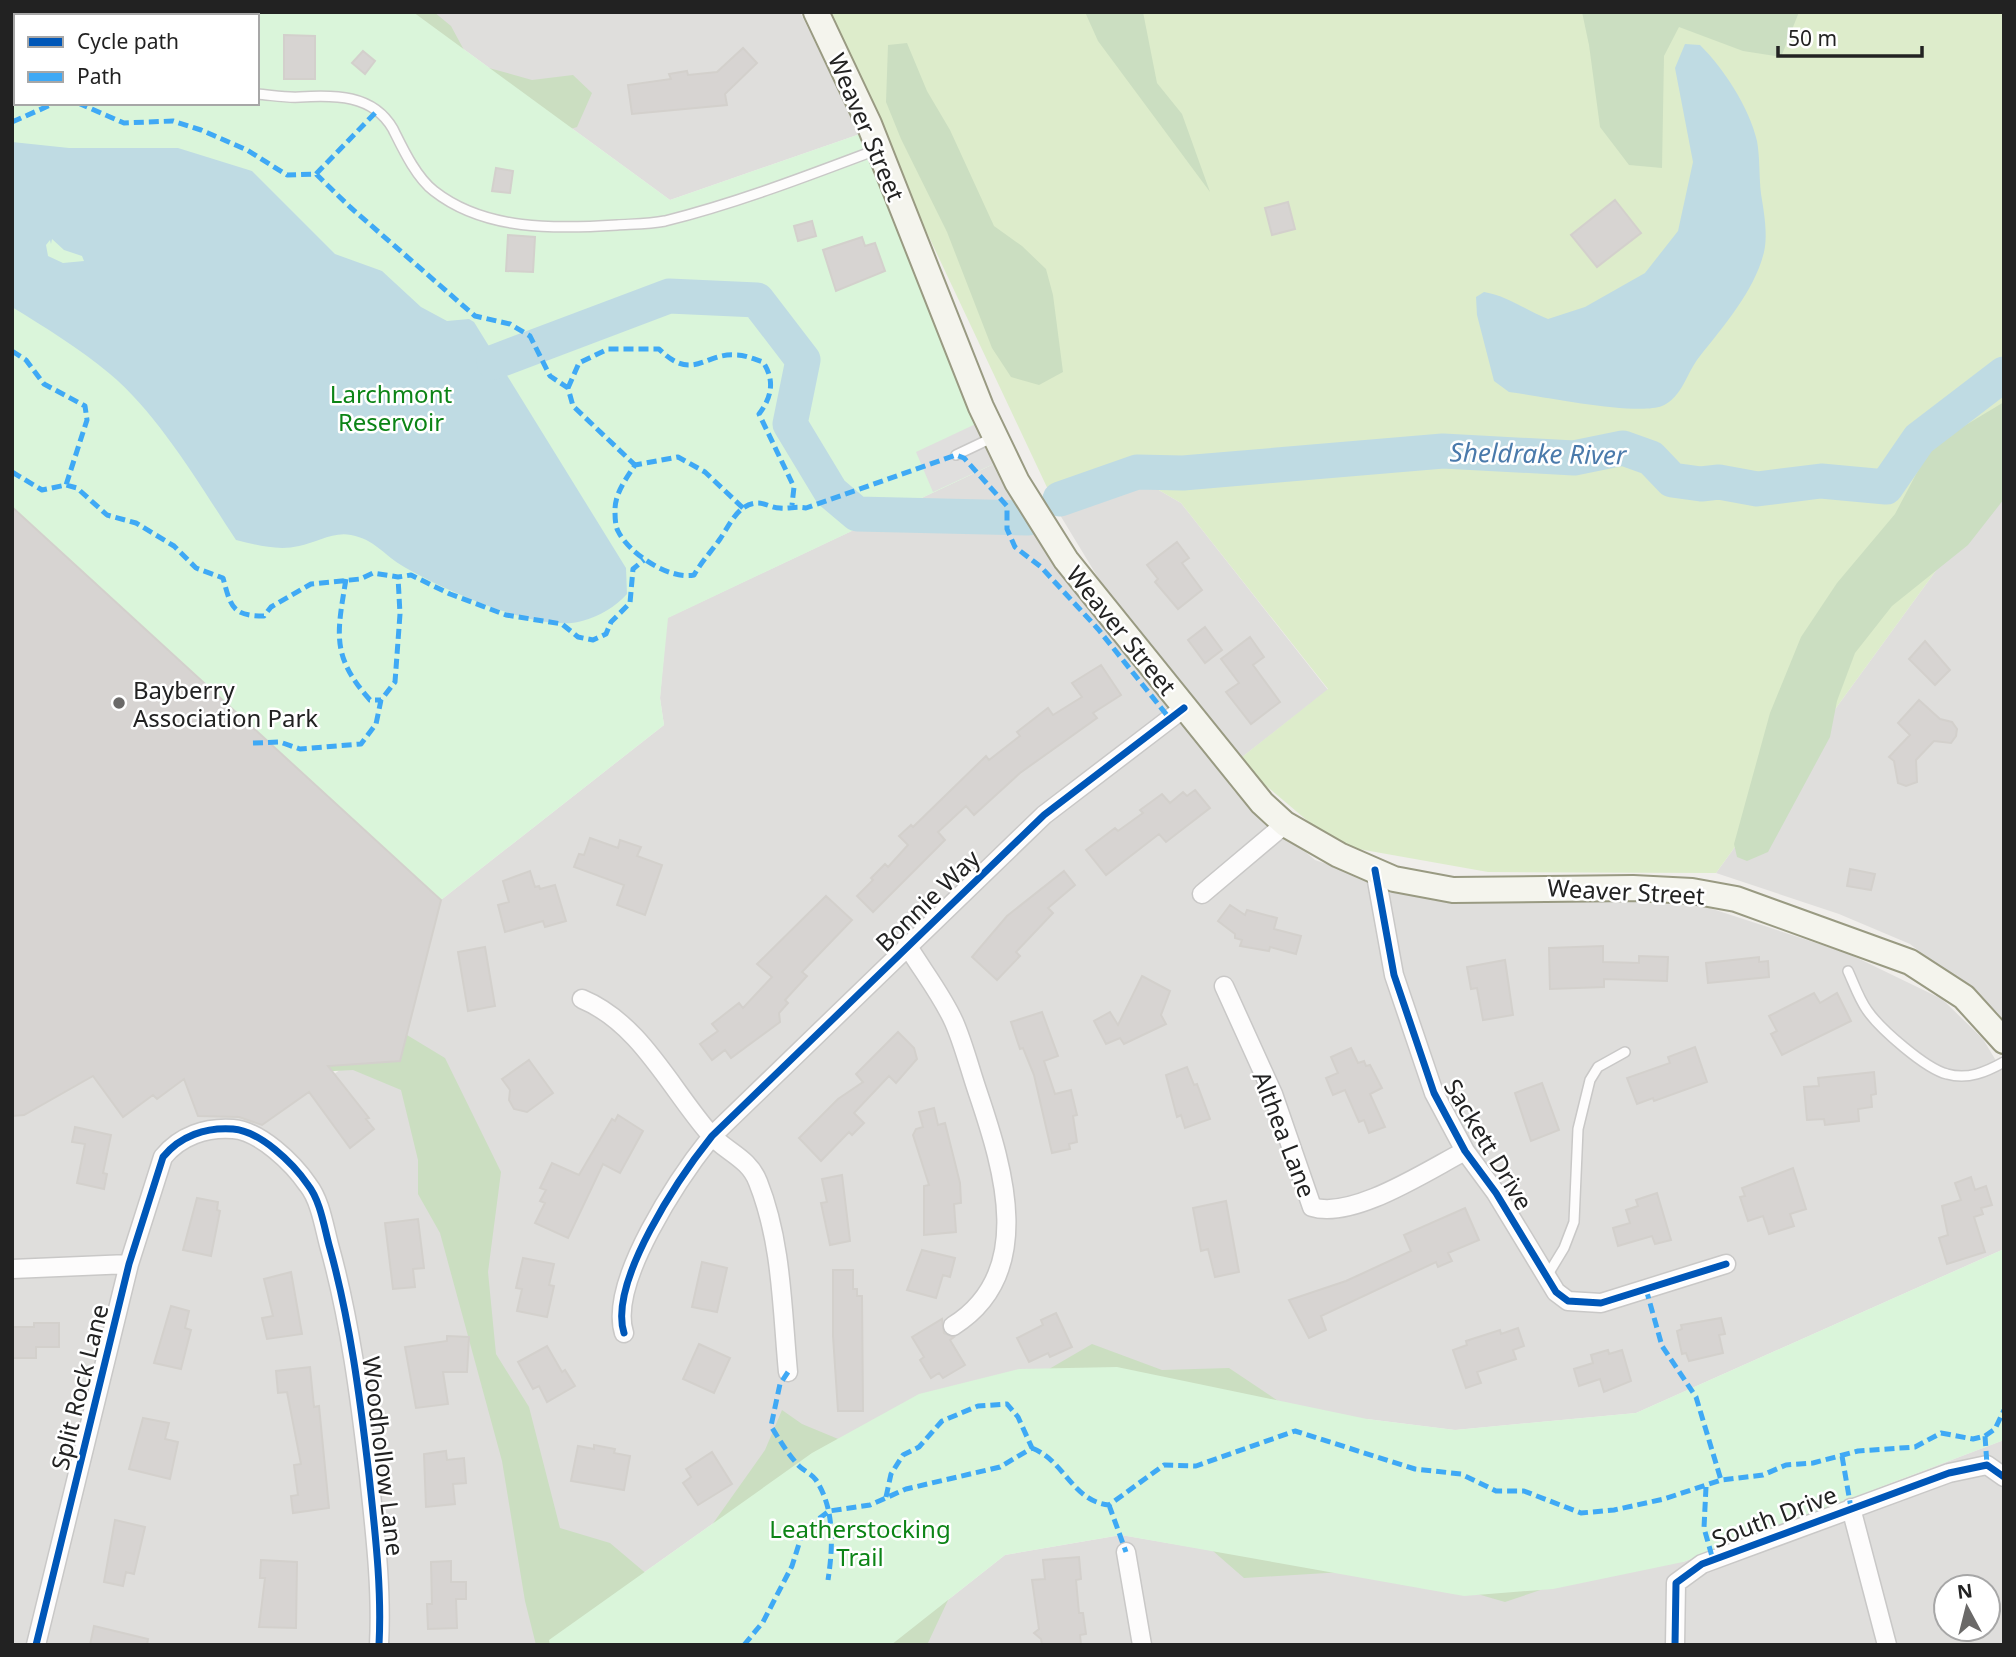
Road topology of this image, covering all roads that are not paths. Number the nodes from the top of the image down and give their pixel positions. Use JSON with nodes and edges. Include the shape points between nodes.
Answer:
{"nodes":[{"id":1,"x":816,"y":12,"type":"edge"},
{"id":2,"x":259,"y":94,"type":"edge"},
{"id":3,"x":878,"y":149,"type":"junction"},
{"id":4,"x":995,"y":436,"type":"junction"},
{"id":5,"x":956,"y":455,"type":"dead end"},
{"id":6,"x":1184,"y":708,"type":"junction"},
{"id":7,"x":1285,"y":824,"type":"junction"},
{"id":8,"x":1375,"y":870,"type":"junction"},
{"id":9,"x":1202,"y":894,"type":"dead end"},
{"id":10,"x":907,"y":945,"type":"junction"},
{"id":11,"x":1848,"y":971,"type":"dead end"},
{"id":12,"x":1224,"y":986,"type":"dead end"},
{"id":13,"x":582,"y":999,"type":"dead end"},
{"id":14,"x":2004,"y":1041,"type":"edge"},
{"id":15,"x":1625,"y":1052,"type":"dead end"},
{"id":16,"x":2004,"y":1062,"type":"edge"},
{"id":17,"x":712,"y":1136,"type":"junction"},
{"id":18,"x":173,"y":1144,"type":"joint"},
{"id":19,"x":1465,"y":1151,"type":"junction"},
{"id":20,"x":129,"y":1264,"type":"junction"},
{"id":21,"x":1726,"y":1264,"type":"dead end"},
{"id":22,"x":12,"y":1269,"type":"edge"},
{"id":23,"x":1546,"y":1276,"type":"junction"},
{"id":24,"x":953,"y":1326,"type":"dead end"},
{"id":25,"x":624,"y":1333,"type":"dead end"},
{"id":26,"x":788,"y":1372,"type":"dead end"},
{"id":27,"x":2004,"y":1477,"type":"edge"},
{"id":28,"x":1851,"y":1508,"type":"junction"},
{"id":29,"x":1126,"y":1552,"type":"dead end"},
{"id":30,"x":37,"y":1645,"type":"edge"},
{"id":31,"x":379,"y":1645,"type":"edge"},
{"id":32,"x":1142,"y":1645,"type":"edge"},
{"id":33,"x":1675,"y":1645,"type":"edge"},
{"id":34,"x":1887,"y":1645,"type":"edge"}],
"edges":[{"from":1,"to":3,"type":"main road","name":"Weaver Street"},
{"from":2,"to":3,"type":"lane","via":[[356,98],[387,120],[433,190],[478,216],[524,225],[569,228],[662,221],[789,183]]},
{"from":3,"to":4,"type":"main road","name":"Weaver Street"},
{"from":4,"to":5,"type":"lane"},
{"from":4,"to":6,"type":"main road","name":"Weaver Street","via":[[1066,560]]},
{"from":6,"to":7,"type":"main road","name":"Weaver Street","via":[[1262,803]]},
{"from":6,"to":10,"type":"street","name":"Bonnie Way","via":[[1044,815]]},
{"from":7,"to":8,"type":"main road","name":"Weaver Street"},
{"from":7,"to":9,"type":"street"},
{"from":8,"to":14,"type":"main road","name":"Weaver Street","via":[[1394,879],[1453,890],[1633,888],[1736,899],[1910,962],[1964,997]]},
{"from":8,"to":19,"type":"street","name":"Sackett Drive","via":[[1394,975],[1417,1051]]},
{"from":10,"to":17,"type":"street","name":"Bonnie Way"},
{"from":10,"to":24,"type":"street","via":[[954,1021],[1003,1182],[1007,1240],[993,1288],[973,1314]]},
{"from":11,"to":16,"type":"lane","via":[[1867,1011],[1907,1049],[1945,1074],[1968,1076]]},
{"from":12,"to":19,"type":"street","name":"Althea Lane","via":[[1273,1094],[1312,1207],[1324,1211],[1371,1199]]},
{"from":13,"to":17,"type":"street","via":[[601,1007],[636,1039]]},
{"from":15,"to":23,"type":"lane","via":[[1598,1067],[1590,1080],[1578,1129],[1574,1222]]},
{"from":17,"to":25,"type":"street","name":"Bonnie Way","via":[[673,1190],[624,1287],[620,1320]]},
{"from":17,"to":26,"type":"street","via":[[751,1167],[759,1183],[778,1253]]},
{"from":18,"to":20,"type":"street","name":"Split Rock Lane","via":[[163,1157]]},
{"from":18,"to":31,"type":"street","name":"Woodhollow Lane","via":[[213,1128],[240,1129],[268,1144],[309,1185],[320,1211],[338,1275],[360,1400],[379,1567]]},
{"from":19,"to":23,"type":"street","name":"Sackett Drive"},
{"from":20,"to":22,"type":"street"},
{"from":20,"to":30,"type":"street","name":"Split Rock Lane"},
{"from":21,"to":23,"type":"street","name":"Sackett Drive","via":[[1601,1303],[1568,1301]]},
{"from":27,"to":28,"type":"street","name":"South Drive","via":[[1987,1465],[1949,1473]]},
{"from":28,"to":33,"type":"street","name":"South Drive","via":[[1702,1564],[1684,1575],[1676,1583]]},
{"from":28,"to":34,"type":"street","name":"South Drive"},
{"from":29,"to":32,"type":"street"}]}
